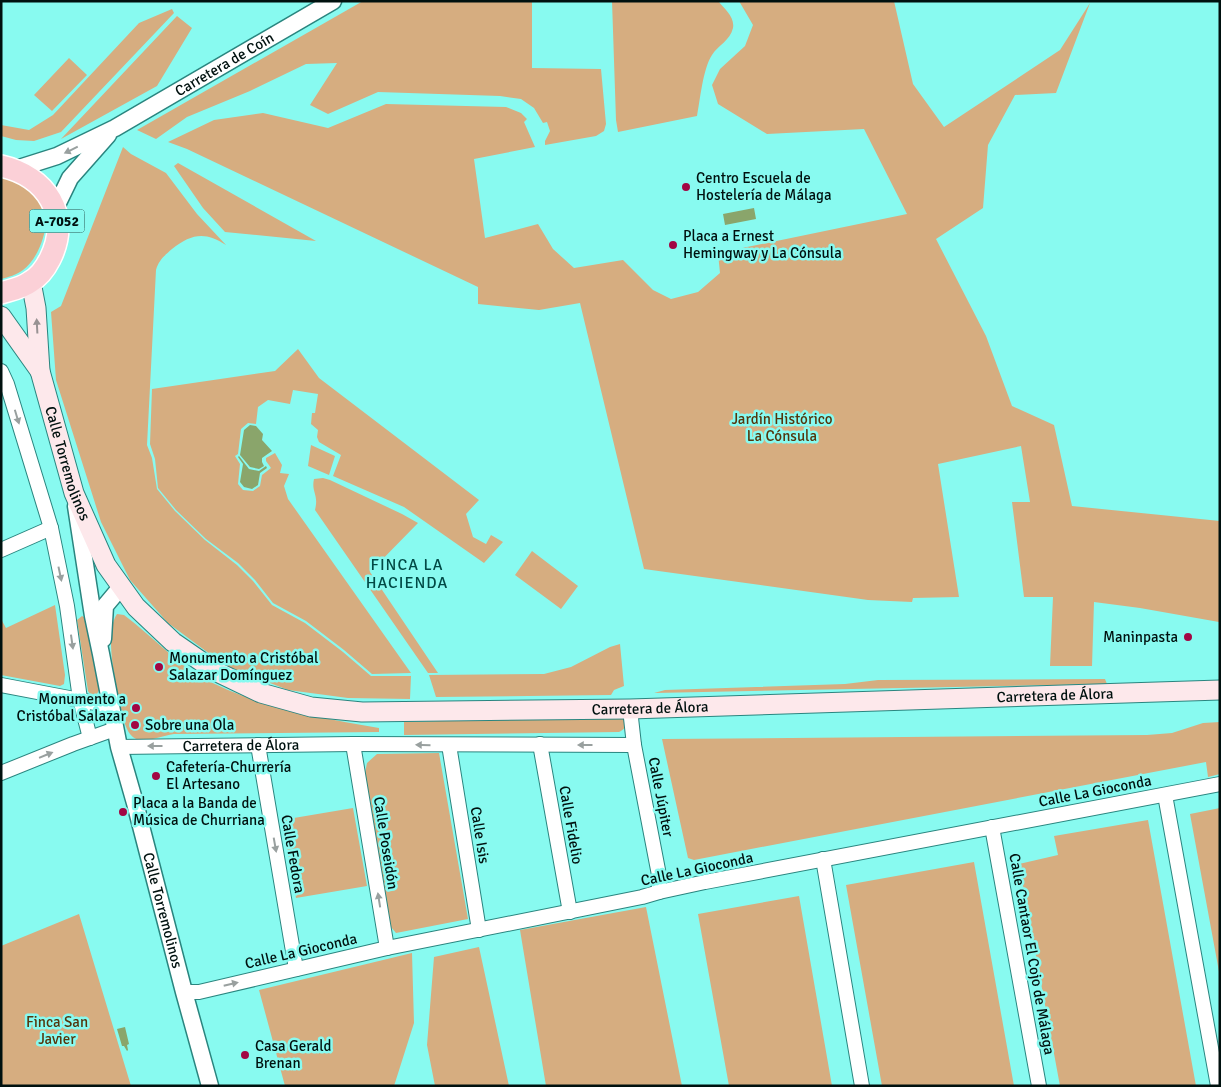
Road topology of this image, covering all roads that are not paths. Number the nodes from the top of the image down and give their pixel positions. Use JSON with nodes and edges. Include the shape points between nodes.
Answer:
{"nodes":[{"id":1,"x":333,"y":1,"type":"edge"},
{"id":2,"x":115,"y":128,"type":"junction"},
{"id":3,"x":9,"y":168,"type":"edge"},
{"id":4,"x":55,"y":209,"type":"junction"},
{"id":5,"x":31,"y":282,"type":"junction"},
{"id":6,"x":1,"y":292,"type":"edge"},
{"id":7,"x":1,"y":316,"type":"edge"},
{"id":8,"x":40,"y":371,"type":"junction"},
{"id":9,"x":3,"y":381,"type":"edge"},
{"id":10,"x":74,"y":493,"type":"junction"},
{"id":11,"x":51,"y":528,"type":"junction"},
{"id":12,"x":1,"y":550,"type":"edge"},
{"id":13,"x":121,"y":586,"type":"junction"},
{"id":14,"x":101,"y":654,"type":"junction"},
{"id":15,"x":1,"y":685,"type":"edge"},
{"id":16,"x":1220,"y":690,"type":"edge"},
{"id":17,"x":80,"y":699,"type":"junction"},
{"id":18,"x":111,"y":706,"type":"junction"},
{"id":19,"x":630,"y":709,"type":"junction"},
{"id":20,"x":115,"y":729,"type":"junction"},
{"id":21,"x":90,"y":738,"type":"junction"},
{"id":22,"x":353,"y":744,"type":"junction"},
{"id":23,"x":540,"y":744,"type":"junction"},
{"id":24,"x":258,"y":745,"type":"junction"},
{"id":25,"x":449,"y":745,"type":"junction"},
{"id":26,"x":634,"y":745,"type":"junction"},
{"id":27,"x":119,"y":746,"type":"junction"},
{"id":28,"x":1,"y":773,"type":"edge"},
{"id":29,"x":1220,"y":784,"type":"edge"},
{"id":30,"x":1165,"y":795,"type":"junction"},
{"id":31,"x":992,"y":828,"type":"junction"},
{"id":32,"x":823,"y":859,"type":"junction"},
{"id":33,"x":659,"y":892,"type":"junction"},
{"id":34,"x":570,"y":912,"type":"junction"},
{"id":35,"x":479,"y":930,"type":"junction"},
{"id":36,"x":386,"y":948,"type":"junction"},
{"id":37,"x":296,"y":969,"type":"junction"},
{"id":38,"x":184,"y":992,"type":"junction"},
{"id":39,"x":210,"y":1086,"type":"edge"},
{"id":40,"x":862,"y":1086,"type":"edge"},
{"id":41,"x":1038,"y":1086,"type":"edge"},
{"id":42,"x":1218,"y":1086,"type":"edge"}],
"edges":[{"from":1,"to":2,"type":"street","name":"Carretera de Coín"},
{"from":2,"to":3,"type":"street","name":"Carretera de Coín","one_way":true,"via":[[57,156]]},
{"from":2,"to":4,"type":"street","name":"Carretera de Coín","via":[[70,178]]},
{"from":3,"to":4,"type":"main road","number":"A-7052","via":[[29,176],[40,185]]},
{"from":4,"to":5,"type":"main road","number":"A-7052","via":[[58,229],[55,249],[46,268]]},
{"from":5,"to":6,"type":"main road","number":"A-7052"},
{"from":8,"to":5,"type":"main road","name":"Calle Torremolinos","one_way":true},
{"from":7,"to":8,"type":"main road","name":"Calle Torremolinos"},
{"from":8,"to":10,"type":"main road","name":"Calle Torremolinos"},
{"from":9,"to":11,"type":"street","name":"Calle Torremolinos","one_way":true},
{"from":10,"to":13,"type":"main road","name":"Carretera de Álora","via":[[106,565]]},
{"from":10,"to":14,"type":"street","name":"Calle Torremolinos"},
{"from":11,"to":12,"type":"street"},
{"from":11,"to":17,"type":"street","name":"Calle Torremolinos","one_way":true,"via":[[67,606]]},
{"from":13,"to":14,"type":"street","via":[[105,606]]},
{"from":13,"to":19,"type":"main road","name":"Carretera de Álora","via":[[136,607],[173,642],[215,672],[261,693],[311,707],[362,712]]},
{"from":14,"to":18,"type":"street","name":"Calle Torremolinos"},
{"from":15,"to":17,"type":"street"},
{"from":16,"to":19,"type":"main road","name":"Carretera de Álora"},
{"from":17,"to":18,"type":"street"},
{"from":17,"to":21,"type":"street","name":"Calle Torremolinos"},
{"from":18,"to":20,"type":"street","name":"Calle Torremolinos"},
{"from":19,"to":26,"type":"street","name":"Calle Júpiter"},
{"from":20,"to":21,"type":"street"},
{"from":20,"to":27,"type":"street","name":"Calle Torremolinos"},
{"from":28,"to":21,"type":"street","one_way":true},
{"from":22,"to":24,"type":"street","name":"Carretera de Álora"},
{"from":25,"to":22,"type":"street","name":"Carretera de Álora","one_way":true},
{"from":36,"to":22,"type":"street","name":"Calle Poseidón","one_way":true},
{"from":23,"to":25,"type":"street","name":"Carretera de Álora"},
{"from":26,"to":23,"type":"street","name":"Carretera de Álora","one_way":true},
{"from":23,"to":34,"type":"street","name":"Calle Fidelio"},
{"from":24,"to":27,"type":"street","name":"Carretera de Álora","one_way":true},
{"from":24,"to":37,"type":"street","name":"Calle Fedora","one_way":true},
{"from":25,"to":35,"type":"street","name":"Calle Isis"},
{"from":26,"to":33,"type":"street","name":"Calle Júpiter","via":[[659,875]]},
{"from":27,"to":38,"type":"street","name":"Calle Torremolinos"},
{"from":29,"to":30,"type":"street","name":"Calle La Gioconda"},
{"from":30,"to":31,"type":"street","name":"Calle La Gioconda"},
{"from":30,"to":42,"type":"street"},
{"from":31,"to":32,"type":"street","name":"Calle La Gioconda"},
{"from":31,"to":41,"type":"street","name":"Calle Cantaor El Cojo de Málaga"},
{"from":32,"to":33,"type":"street","name":"Calle La Gioconda"},
{"from":32,"to":40,"type":"street"},
{"from":33,"to":34,"type":"street","name":"Calle La Gioconda"},
{"from":34,"to":35,"type":"street","name":"Calle La Gioconda"},
{"from":35,"to":36,"type":"street","name":"Calle La Gioconda"},
{"from":36,"to":37,"type":"street","name":"Calle La Gioconda"},
{"from":38,"to":37,"type":"street","name":"Calle La Gioconda","one_way":true,"via":[[199,992]]},
{"from":38,"to":39,"type":"street","name":"Calle Torremolinos"}]}
